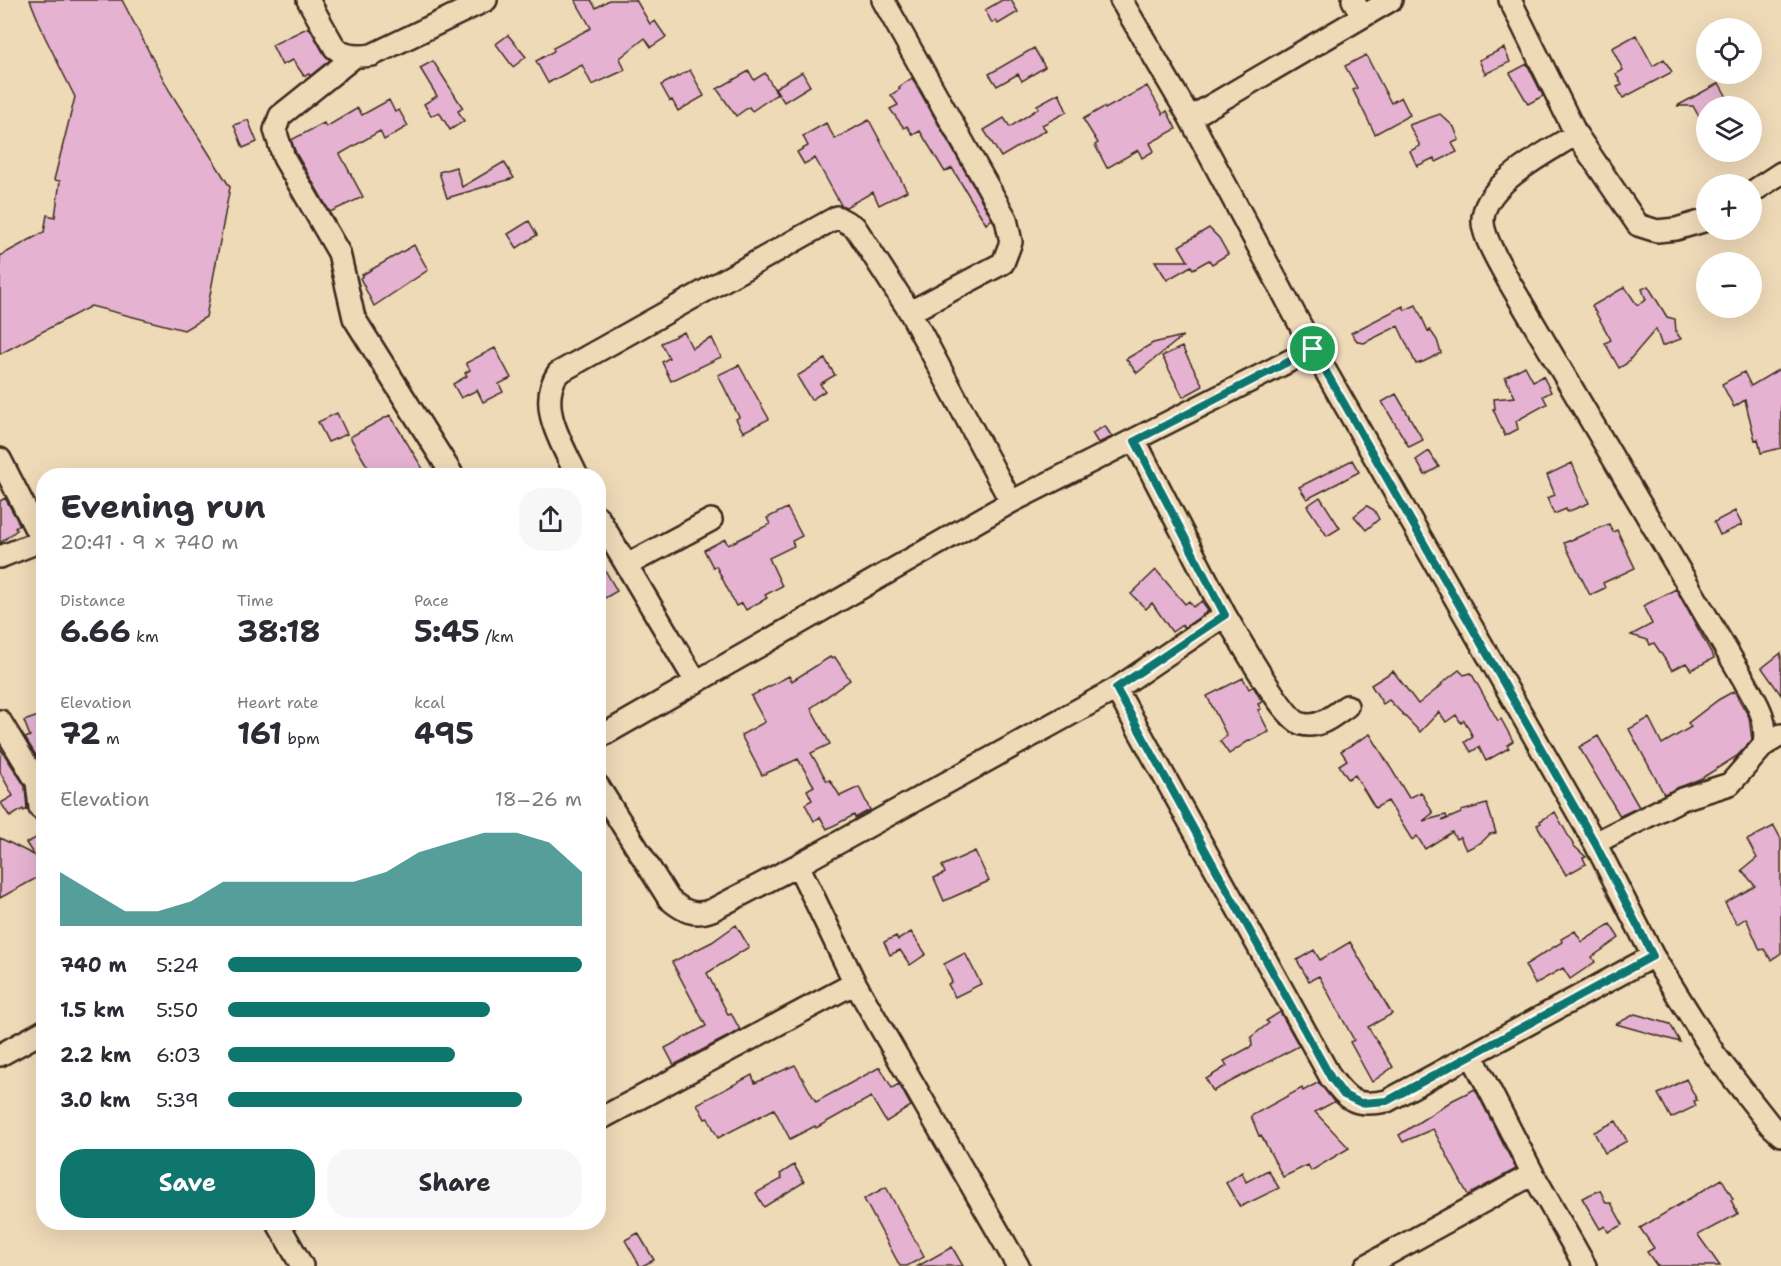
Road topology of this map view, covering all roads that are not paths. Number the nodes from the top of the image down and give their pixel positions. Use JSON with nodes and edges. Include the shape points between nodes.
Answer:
{"nodes":[{"id":1,"x":308,"y":0,"type":"edge"},
{"id":2,"x":486,"y":0,"type":"edge"},
{"id":3,"x":883,"y":0,"type":"edge"},
{"id":4,"x":1121,"y":0,"type":"edge"},
{"id":5,"x":1391,"y":0,"type":"edge"},
{"id":6,"x":1510,"y":0,"type":"edge"},
{"id":7,"x":1357,"y":8,"type":"edge"},
{"id":8,"x":355,"y":56,"type":"junction"},
{"id":9,"x":1190,"y":118,"type":"junction"},
{"id":10,"x":1576,"y":134,"type":"junction"},
{"id":11,"x":1781,"y":174,"type":"edge"},
{"id":12,"x":1762,"y":186,"type":"edge"},
{"id":13,"x":1696,"y":223,"type":"edge"},
{"id":14,"x":910,"y":312,"type":"junction"},
{"id":15,"x":1313,"y":349,"type":"junction"},
{"id":16,"x":1135,"y":441,"type":"junction"},
{"id":17,"x":0,"y":459,"type":"edge"},
{"id":18,"x":448,"y":468,"type":"edge"},
{"id":19,"x":574,"y":468,"type":"edge"},
{"id":20,"x":1011,"y":502,"type":"junction"},
{"id":21,"x":711,"y":520,"type":"dead end"},
{"id":22,"x":606,"y":530,"type":"edge"},
{"id":23,"x":36,"y":531,"type":"edge"},
{"id":24,"x":36,"y":545,"type":"edge"},
{"id":25,"x":0,"y":557,"type":"edge"},
{"id":26,"x":627,"y":565,"type":"junction"},
{"id":27,"x":1225,"y":615,"type":"junction"},
{"id":28,"x":696,"y":682,"type":"junction"},
{"id":29,"x":1116,"y":688,"type":"junction"},
{"id":30,"x":1347,"y":706,"type":"dead end"},
{"id":31,"x":0,"y":721,"type":"edge"},
{"id":32,"x":606,"y":733,"type":"edge"},
{"id":33,"x":1773,"y":740,"type":"edge"},
{"id":34,"x":36,"y":780,"type":"edge"},
{"id":35,"x":606,"y":799,"type":"edge"},
{"id":36,"x":1595,"y":843,"type":"junction"},
{"id":37,"x":798,"y":865,"type":"junction"},
{"id":38,"x":1653,"y":956,"type":"junction"},
{"id":39,"x":855,"y":983,"type":"junction"},
{"id":40,"x":36,"y":1035,"type":"edge"},
{"id":41,"x":0,"y":1054,"type":"edge"},
{"id":42,"x":1472,"y":1056,"type":"junction"},
{"id":43,"x":606,"y":1116,"type":"edge"},
{"id":44,"x":1781,"y":1135,"type":"edge"},
{"id":45,"x":1533,"y":1174,"type":"junction"},
{"id":46,"x":282,"y":1230,"type":"edge"},
{"id":47,"x":302,"y":1266,"type":"edge"},
{"id":48,"x":1018,"y":1266,"type":"edge"},
{"id":49,"x":1366,"y":1266,"type":"edge"},
{"id":50,"x":1585,"y":1266,"type":"edge"}],
"edges":[{"from":1,"to":8,"type":"street","via":[[335,48]]},
{"from":2,"to":8,"type":"street","via":[[372,55]]},
{"from":3,"to":14,"type":"street","via":[[1006,219],[1011,242],[1003,263]]},
{"from":4,"to":9,"type":"street"},
{"from":5,"to":7,"type":"street"},
{"from":6,"to":10,"type":"street"},
{"from":7,"to":9,"type":"street"},
{"from":8,"to":18,"type":"street","via":[[280,116],[275,130],[284,158],[339,253],[354,318]]},
{"from":9,"to":15,"type":"street"},
{"from":10,"to":13,"type":"street","via":[[1638,225],[1658,231]]},
{"from":10,"to":33,"type":"street","via":[[1503,181],[1483,211],[1484,229],[1508,280],[1744,680]]},
{"from":11,"to":12,"type":"street"},
{"from":14,"to":19,"type":"street","via":[[855,227],[837,217],[558,373],[549,396],[550,413]]},
{"from":14,"to":20,"type":"street"},
{"from":15,"to":16,"type":"street"},
{"from":15,"to":36,"type":"street"},
{"from":16,"to":20,"type":"street"},
{"from":16,"to":27,"type":"street"},
{"from":17,"to":23,"type":"street"},
{"from":20,"to":28,"type":"street"},
{"from":21,"to":26,"type":"street"},
{"from":22,"to":26,"type":"street"},
{"from":24,"to":25,"type":"street"},
{"from":26,"to":28,"type":"street"},
{"from":27,"to":29,"type":"street"},
{"from":27,"to":30,"type":"street","via":[[1289,716],[1300,724],[1318,725]]},
{"from":28,"to":32,"type":"street"},
{"from":29,"to":37,"type":"street"},
{"from":29,"to":42,"type":"street","via":[[1331,1078],[1344,1095],[1361,1103],[1387,1101]]},
{"from":31,"to":34,"type":"street"},
{"from":33,"to":36,"type":"street","via":[[1730,784],[1682,799]]},
{"from":35,"to":37,"type":"street","via":[[669,899],[690,913],[712,910]]},
{"from":36,"to":38,"type":"street"},
{"from":37,"to":39,"type":"street"},
{"from":38,"to":42,"type":"street"},
{"from":38,"to":44,"type":"street","via":[[1715,1055]]},
{"from":39,"to":43,"type":"street"},
{"from":39,"to":48,"type":"street"},
{"from":40,"to":41,"type":"street"},
{"from":42,"to":45,"type":"street"},
{"from":45,"to":49,"type":"street"},
{"from":45,"to":50,"type":"street"},
{"from":46,"to":47,"type":"street"}]}
